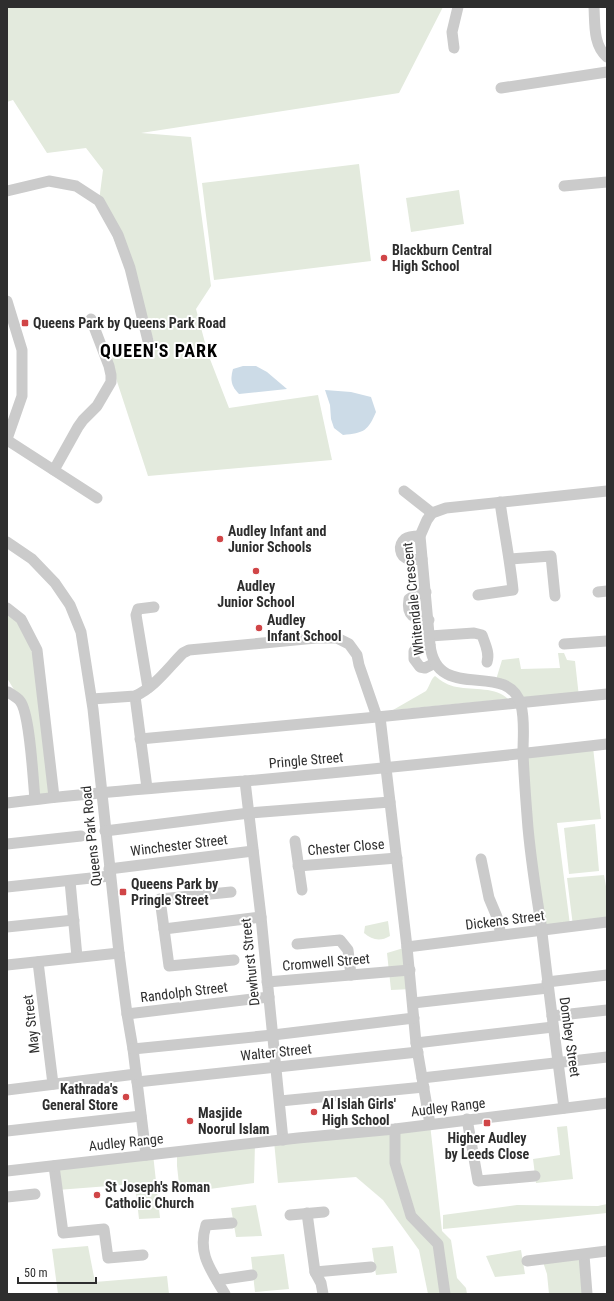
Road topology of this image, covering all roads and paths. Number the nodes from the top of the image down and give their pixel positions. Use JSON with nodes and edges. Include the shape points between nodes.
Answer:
{"nodes":[{"id":1,"x":458,"y":7,"type":"edge"},
{"id":2,"x":594,"y":7,"type":"edge"},
{"id":3,"x":454,"y":48,"type":"dead end"},
{"id":4,"x":607,"y":56,"type":"edge"},
{"id":5,"x":607,"y":72,"type":"edge"},
{"id":6,"x":501,"y":88,"type":"dead end"},
{"id":7,"x":607,"y":182,"type":"edge"},
{"id":8,"x":564,"y":186,"type":"dead end"},
{"id":9,"x":7,"y":191,"type":"edge"},
{"id":10,"x":7,"y":301,"type":"edge"},
{"id":11,"x":91,"y":319,"type":"dead end"},
{"id":12,"x":149,"y":345,"type":"dead end"},
{"id":13,"x":7,"y":439,"type":"edge"},
{"id":14,"x":54,"y":470,"type":"junction"},
{"id":15,"x":404,"y":491,"type":"dead end"},
{"id":16,"x":607,"y":491,"type":"edge"},
{"id":17,"x":97,"y":498,"type":"dead end"},
{"id":18,"x":500,"y":502,"type":"junction"},
{"id":19,"x":432,"y":513,"type":"junction"},
{"id":20,"x":420,"y":536,"type":"junction"},
{"id":21,"x":7,"y":542,"type":"edge"},
{"id":22,"x":422,"y":559,"type":"junction"},
{"id":23,"x":510,"y":559,"type":"junction"},
{"id":24,"x":426,"y":592,"type":"junction"},
{"id":25,"x":478,"y":595,"type":"dead end"},
{"id":26,"x":555,"y":596,"type":"dead end"},
{"id":27,"x":154,"y":607,"type":"dead end"},
{"id":28,"x":7,"y":608,"type":"edge"},
{"id":29,"x":429,"y":620,"type":"junction"},
{"id":30,"x":430,"y":640,"type":"junction"},
{"id":31,"x":607,"y":641,"type":"edge"},
{"id":32,"x":564,"y":644,"type":"dead end"},
{"id":33,"x":487,"y":662,"type":"dead end"},
{"id":34,"x":435,"y":663,"type":"junction"},
{"id":35,"x":148,"y":688,"type":"junction"},
{"id":36,"x":8,"y":692,"type":"edge"},
{"id":37,"x":607,"y":694,"type":"edge"},
{"id":38,"x":135,"y":696,"type":"junction"},
{"id":39,"x":92,"y":699,"type":"junction"},
{"id":40,"x":520,"y":702,"type":"junction"},
{"id":41,"x":379,"y":717,"type":"junction"},
{"id":42,"x":140,"y":739,"type":"junction"},
{"id":43,"x":607,"y":744,"type":"edge"},
{"id":44,"x":523,"y":753,"type":"junction"},
{"id":45,"x":386,"y":767,"type":"junction"},
{"id":46,"x":245,"y":780,"type":"junction"},
{"id":47,"x":147,"y":788,"type":"junction"},
{"id":48,"x":102,"y":793,"type":"junction"},
{"id":49,"x":54,"y":797,"type":"junction"},
{"id":50,"x":35,"y":799,"type":"junction"},
{"id":51,"x":390,"y":802,"type":"junction"},
{"id":52,"x":7,"y":803,"type":"edge"},
{"id":53,"x":249,"y":812,"type":"junction"},
{"id":54,"x":105,"y":831,"type":"junction"},
{"id":55,"x":81,"y":836,"type":"dead end"},
{"id":56,"x":296,"y":841,"type":"dead end"},
{"id":57,"x":7,"y":844,"type":"edge"},
{"id":58,"x":253,"y":851,"type":"junction"},
{"id":59,"x":396,"y":858,"type":"junction"},
{"id":60,"x":481,"y":859,"type":"dead end"},
{"id":61,"x":298,"y":866,"type":"junction"},
{"id":62,"x":110,"y":872,"type":"junction"},
{"id":63,"x":70,"y":881,"type":"junction"},
{"id":64,"x":7,"y":887,"type":"edge"},
{"id":65,"x":302,"y":890,"type":"dead end"},
{"id":66,"x":231,"y":892,"type":"dead end"},
{"id":67,"x":261,"y":917,"type":"junction"},
{"id":68,"x":74,"y":920,"type":"junction"},
{"id":69,"x":607,"y":922,"type":"edge"},
{"id":70,"x":7,"y":928,"type":"edge"},
{"id":71,"x":164,"y":929,"type":"junction"},
{"id":72,"x":541,"y":930,"type":"junction"},
{"id":73,"x":502,"y":935,"type":"junction"},
{"id":74,"x":407,"y":942,"type":"junction"},
{"id":75,"x":297,"y":944,"type":"dead end"},
{"id":76,"x":118,"y":953,"type":"junction"},
{"id":77,"x":77,"y":957,"type":"junction"},
{"id":78,"x":234,"y":960,"type":"dead end"},
{"id":79,"x":38,"y":962,"type":"junction"},
{"id":80,"x":7,"y":965,"type":"edge"},
{"id":81,"x":351,"y":975,"type":"junction"},
{"id":82,"x":410,"y":975,"type":"junction"},
{"id":83,"x":607,"y":975,"type":"edge"},
{"id":84,"x":267,"y":982,"type":"junction"},
{"id":85,"x":548,"y":985,"type":"junction"},
{"id":86,"x":269,"y":997,"type":"junction"},
{"id":87,"x":413,"y":1003,"type":"junction"},
{"id":88,"x":607,"y":1010,"type":"edge"},
{"id":89,"x":127,"y":1014,"type":"junction"},
{"id":90,"x":414,"y":1018,"type":"junction"},
{"id":91,"x":553,"y":1021,"type":"junction"},
{"id":92,"x":273,"y":1035,"type":"junction"},
{"id":93,"x":133,"y":1048,"type":"junction"},
{"id":94,"x":417,"y":1048,"type":"junction"},
{"id":95,"x":607,"y":1057,"type":"edge"},
{"id":96,"x":558,"y":1063,"type":"junction"},
{"id":97,"x":276,"y":1067,"type":"junction"},
{"id":98,"x":137,"y":1078,"type":"junction"},
{"id":99,"x":423,"y":1082,"type":"junction"},
{"id":100,"x":53,"y":1084,"type":"junction"},
{"id":101,"x":7,"y":1090,"type":"edge"},
{"id":102,"x":280,"y":1101,"type":"junction"},
{"id":103,"x":607,"y":1103,"type":"edge"},
{"id":104,"x":564,"y":1108,"type":"junction"},
{"id":105,"x":141,"y":1116,"type":"junction"},
{"id":106,"x":467,"y":1119,"type":"junction"},
{"id":107,"x":430,"y":1124,"type":"junction"},
{"id":108,"x":394,"y":1129,"type":"junction"},
{"id":109,"x":7,"y":1131,"type":"edge"},
{"id":110,"x":283,"y":1140,"type":"junction"},
{"id":111,"x":146,"y":1155,"type":"junction"},
{"id":112,"x":54,"y":1166,"type":"junction"},
{"id":113,"x":7,"y":1171,"type":"edge"},
{"id":114,"x":535,"y":1176,"type":"dead end"},
{"id":115,"x":35,"y":1194,"type":"dead end"},
{"id":116,"x":7,"y":1197,"type":"edge"},
{"id":117,"x":324,"y":1212,"type":"dead end"},
{"id":118,"x":307,"y":1213,"type":"junction"},
{"id":119,"x":290,"y":1215,"type":"dead end"},
{"id":120,"x":232,"y":1223,"type":"dead end"},
{"id":121,"x":607,"y":1251,"type":"edge"},
{"id":122,"x":143,"y":1254,"type":"dead end"},
{"id":123,"x":584,"y":1255,"type":"junction"},
{"id":124,"x":527,"y":1261,"type":"dead end"},
{"id":125,"x":371,"y":1267,"type":"dead end"},
{"id":126,"x":315,"y":1272,"type":"junction"},
{"id":127,"x":252,"y":1275,"type":"dead end"},
{"id":128,"x":217,"y":1280,"type":"junction"},
{"id":129,"x":225,"y":1294,"type":"edge"},
{"id":130,"x":323,"y":1294,"type":"edge"},
{"id":131,"x":445,"y":1294,"type":"edge"},
{"id":132,"x":587,"y":1294,"type":"edge"}],
"edges":[{"from":1,"to":3,"type":"street","via":[[452,32]]},
{"from":2,"to":4,"type":"street","via":[[596,38]]},
{"from":5,"to":6,"type":"street"},
{"from":7,"to":8,"type":"street"},
{"from":9,"to":12,"type":"street","via":[[49,181],[76,186],[99,201],[118,235],[130,268]]},
{"from":10,"to":13,"type":"street","via":[[22,350],[22,396]]},
{"from":11,"to":14,"type":"street","via":[[109,366],[111,382],[97,406],[78,427]]},
{"from":13,"to":14,"type":"street"},
{"from":14,"to":17,"type":"street"},
{"from":15,"to":19,"type":"street"},
{"from":16,"to":18,"type":"street"},
{"from":18,"to":19,"type":"street","via":[[446,508]]},
{"from":18,"to":23,"type":"street"},
{"from":19,"to":20,"type":"street","name":"Whitendale Crescent"},
{"from":20,"to":22,"type":"street","name":"Whitendale Crescent"},
{"from":20,"to":22,"type":"street","via":[[405,539],[400,550],[408,559]]},
{"from":21,"to":39,"type":"street","name":"Queens Park Road","via":[[32,559],[55,582],[70,605],[81,632]]},
{"from":22,"to":24,"type":"street","name":"Whitendale Crescent"},
{"from":23,"to":25,"type":"street","via":[[513,590]]},
{"from":23,"to":26,"type":"street","via":[[550,556]]},
{"from":24,"to":29,"type":"street","name":"Whitendale Crescent"},
{"from":24,"to":29,"type":"street","via":[[415,595],[409,600],[408,606],[410,614],[416,619]]},
{"from":27,"to":35,"type":"street","via":[[138,609],[136,616]]},
{"from":28,"to":49,"type":"street","via":[[21,619],[37,650]]},
{"from":29,"to":30,"type":"street","name":"Whitendale Crescent"},
{"from":30,"to":33,"type":"street","via":[[474,633],[482,635],[489,658]]},
{"from":30,"to":34,"type":"street","name":"Whitendale Crescent"},
{"from":30,"to":34,"type":"street","via":[[414,651],[414,659],[424,668]]},
{"from":31,"to":32,"type":"street"},
{"from":34,"to":40,"type":"street","name":"Whitendale Crescent","via":[[452,677],[507,686]]},
{"from":35,"to":38,"type":"street","name":"Chester Close"},
{"from":35,"to":41,"type":"street","name":"Chester Close","via":[[189,650],[337,638],[349,644],[357,655]]},
{"from":36,"to":50,"type":"street","via":[[20,700],[25,708]]},
{"from":37,"to":40,"type":"street"},
{"from":38,"to":39,"type":"street"},
{"from":38,"to":42,"type":"street"},
{"from":39,"to":48,"type":"street","name":"Queens Park Road"},
{"from":40,"to":41,"type":"street"},
{"from":40,"to":44,"type":"street","name":"Whitendale Crescent","via":[[524,717]]},
{"from":41,"to":42,"type":"street"},
{"from":41,"to":45,"type":"street","name":"Chester Close"},
{"from":42,"to":47,"type":"street"},
{"from":43,"to":44,"type":"street","name":"Pringle Street"},
{"from":44,"to":45,"type":"street","name":"Pringle Street"},
{"from":44,"to":72,"type":"street","name":"Dombey Street","via":[[528,829]]},
{"from":45,"to":46,"type":"street","name":"Pringle Street"},
{"from":45,"to":51,"type":"street","name":"Chester Close"},
{"from":46,"to":47,"type":"street","name":"Pringle Street"},
{"from":46,"to":53,"type":"street","name":"Dewhurst Street"},
{"from":47,"to":48,"type":"street","name":"Pringle Street"},
{"from":48,"to":49,"type":"street","name":"Pringle Street"},
{"from":48,"to":54,"type":"street","name":"Queens Park Road"},
{"from":49,"to":50,"type":"street","name":"Pringle Street"},
{"from":50,"to":52,"type":"street","name":"Pringle Street"},
{"from":51,"to":53,"type":"street"},
{"from":51,"to":59,"type":"street","name":"Chester Close"},
{"from":53,"to":54,"type":"street"},
{"from":53,"to":58,"type":"street","name":"Dewhurst Street"},
{"from":54,"to":62,"type":"street","name":"Queens Park Road"},
{"from":55,"to":57,"type":"street"},
{"from":56,"to":61,"type":"street","name":"Chester Close"},
{"from":58,"to":62,"type":"street","name":"Winchester Street"},
{"from":58,"to":67,"type":"street","name":"Dewhurst Street"},
{"from":59,"to":61,"type":"street","name":"Chester Close"},
{"from":59,"to":74,"type":"street","name":"Chester Close"},
{"from":60,"to":73,"type":"street","via":[[487,891]]},
{"from":61,"to":65,"type":"street","name":"Chester Close"},
{"from":62,"to":63,"type":"street","name":"Winchester Street"},
{"from":62,"to":76,"type":"street","name":"Queens Park Road"},
{"from":63,"to":64,"type":"street","name":"Winchester Street"},
{"from":63,"to":68,"type":"street"},
{"from":66,"to":71,"type":"street","via":[[160,899]]},
{"from":67,"to":71,"type":"street"},
{"from":67,"to":84,"type":"street","name":"Dewhurst Street"},
{"from":68,"to":70,"type":"street"},
{"from":68,"to":77,"type":"street"},
{"from":69,"to":72,"type":"street","name":"Dickens Street"},
{"from":71,"to":78,"type":"street","via":[[169,966]]},
{"from":72,"to":73,"type":"street","name":"Dickens Street"},
{"from":72,"to":85,"type":"street","name":"Dombey Street"},
{"from":73,"to":74,"type":"street","name":"Dickens Street","via":[[420,946]]},
{"from":74,"to":82,"type":"street","name":"Chester Close"},
{"from":75,"to":81,"type":"street","via":[[340,940],[348,950]]},
{"from":76,"to":77,"type":"street"},
{"from":76,"to":89,"type":"street","name":"Queens Park Road"},
{"from":77,"to":79,"type":"street"},
{"from":79,"to":80,"type":"street"},
{"from":79,"to":100,"type":"street","name":"May Street"},
{"from":81,"to":82,"type":"street","name":"Cromwell Street","via":[[388,972]]},
{"from":81,"to":84,"type":"street","name":"Cromwell Street"},
{"from":82,"to":87,"type":"street","name":"Chester Close"},
{"from":83,"to":85,"type":"street"},
{"from":84,"to":86,"type":"street","name":"Dewhurst Street"},
{"from":85,"to":87,"type":"street"},
{"from":85,"to":91,"type":"street","name":"Dombey Street"},
{"from":86,"to":89,"type":"street","name":"Randolph Street"},
{"from":86,"to":92,"type":"street","name":"Dewhurst Street"},
{"from":87,"to":90,"type":"street","name":"Chester Close"},
{"from":88,"to":91,"type":"street","name":"Walter Street"},
{"from":89,"to":93,"type":"street","name":"Queens Park Road"},
{"from":90,"to":92,"type":"street"},
{"from":90,"to":94,"type":"street","name":"Chester Close"},
{"from":91,"to":94,"type":"street","name":"Walter Street"},
{"from":91,"to":96,"type":"street","name":"Dombey Street"},
{"from":92,"to":93,"type":"street"},
{"from":92,"to":97,"type":"street","name":"Dewhurst Street"},
{"from":93,"to":98,"type":"street","name":"Queens Park Road"},
{"from":94,"to":97,"type":"street","name":"Walter Street"},
{"from":94,"to":99,"type":"street","name":"Chester Close"},
{"from":95,"to":96,"type":"street"},
{"from":96,"to":99,"type":"street"},
{"from":96,"to":104,"type":"street","name":"Dombey Street"},
{"from":97,"to":98,"type":"street","name":"Walter Street","via":[[215,1074]]},
{"from":97,"to":102,"type":"street","name":"Dewhurst Street"},
{"from":98,"to":100,"type":"street","name":"Walter Street"},
{"from":98,"to":105,"type":"street","name":"Queens Park Road"},
{"from":99,"to":102,"type":"street"},
{"from":99,"to":107,"type":"street","name":"Chester Close"},
{"from":100,"to":101,"type":"street","name":"Walter Street"},
{"from":102,"to":110,"type":"street","name":"Dewhurst Street"},
{"from":103,"to":104,"type":"street","name":"Audley Range"},
{"from":104,"to":106,"type":"street","name":"Audley Range"},
{"from":105,"to":109,"type":"street"},
{"from":105,"to":111,"type":"street","name":"Queens Park Road"},
{"from":106,"to":107,"type":"street","name":"Audley Range"},
{"from":106,"to":114,"type":"street","via":[[478,1181]]},
{"from":107,"to":108,"type":"street","name":"Audley Range"},
{"from":108,"to":110,"type":"street","name":"Audley Range"},
{"from":108,"to":131,"type":"street","via":[[395,1163],[410,1216],[438,1244]]},
{"from":110,"to":111,"type":"street","name":"Audley Range"},
{"from":111,"to":112,"type":"street","name":"Audley Range"},
{"from":112,"to":113,"type":"street","name":"Audley Range"},
{"from":112,"to":122,"type":"street","via":[[63,1233],[104,1229],[108,1258]]},
{"from":115,"to":116,"type":"street"},
{"from":117,"to":118,"type":"street"},
{"from":118,"to":119,"type":"street"},
{"from":118,"to":126,"type":"street"},
{"from":120,"to":128,"type":"street","via":[[206,1225],[202,1237],[205,1262]]},
{"from":121,"to":123,"type":"street"},
{"from":123,"to":124,"type":"street"},
{"from":123,"to":132,"type":"street"},
{"from":125,"to":126,"type":"street"},
{"from":126,"to":130,"type":"street"},
{"from":127,"to":128,"type":"street"},
{"from":128,"to":129,"type":"street"}]}
